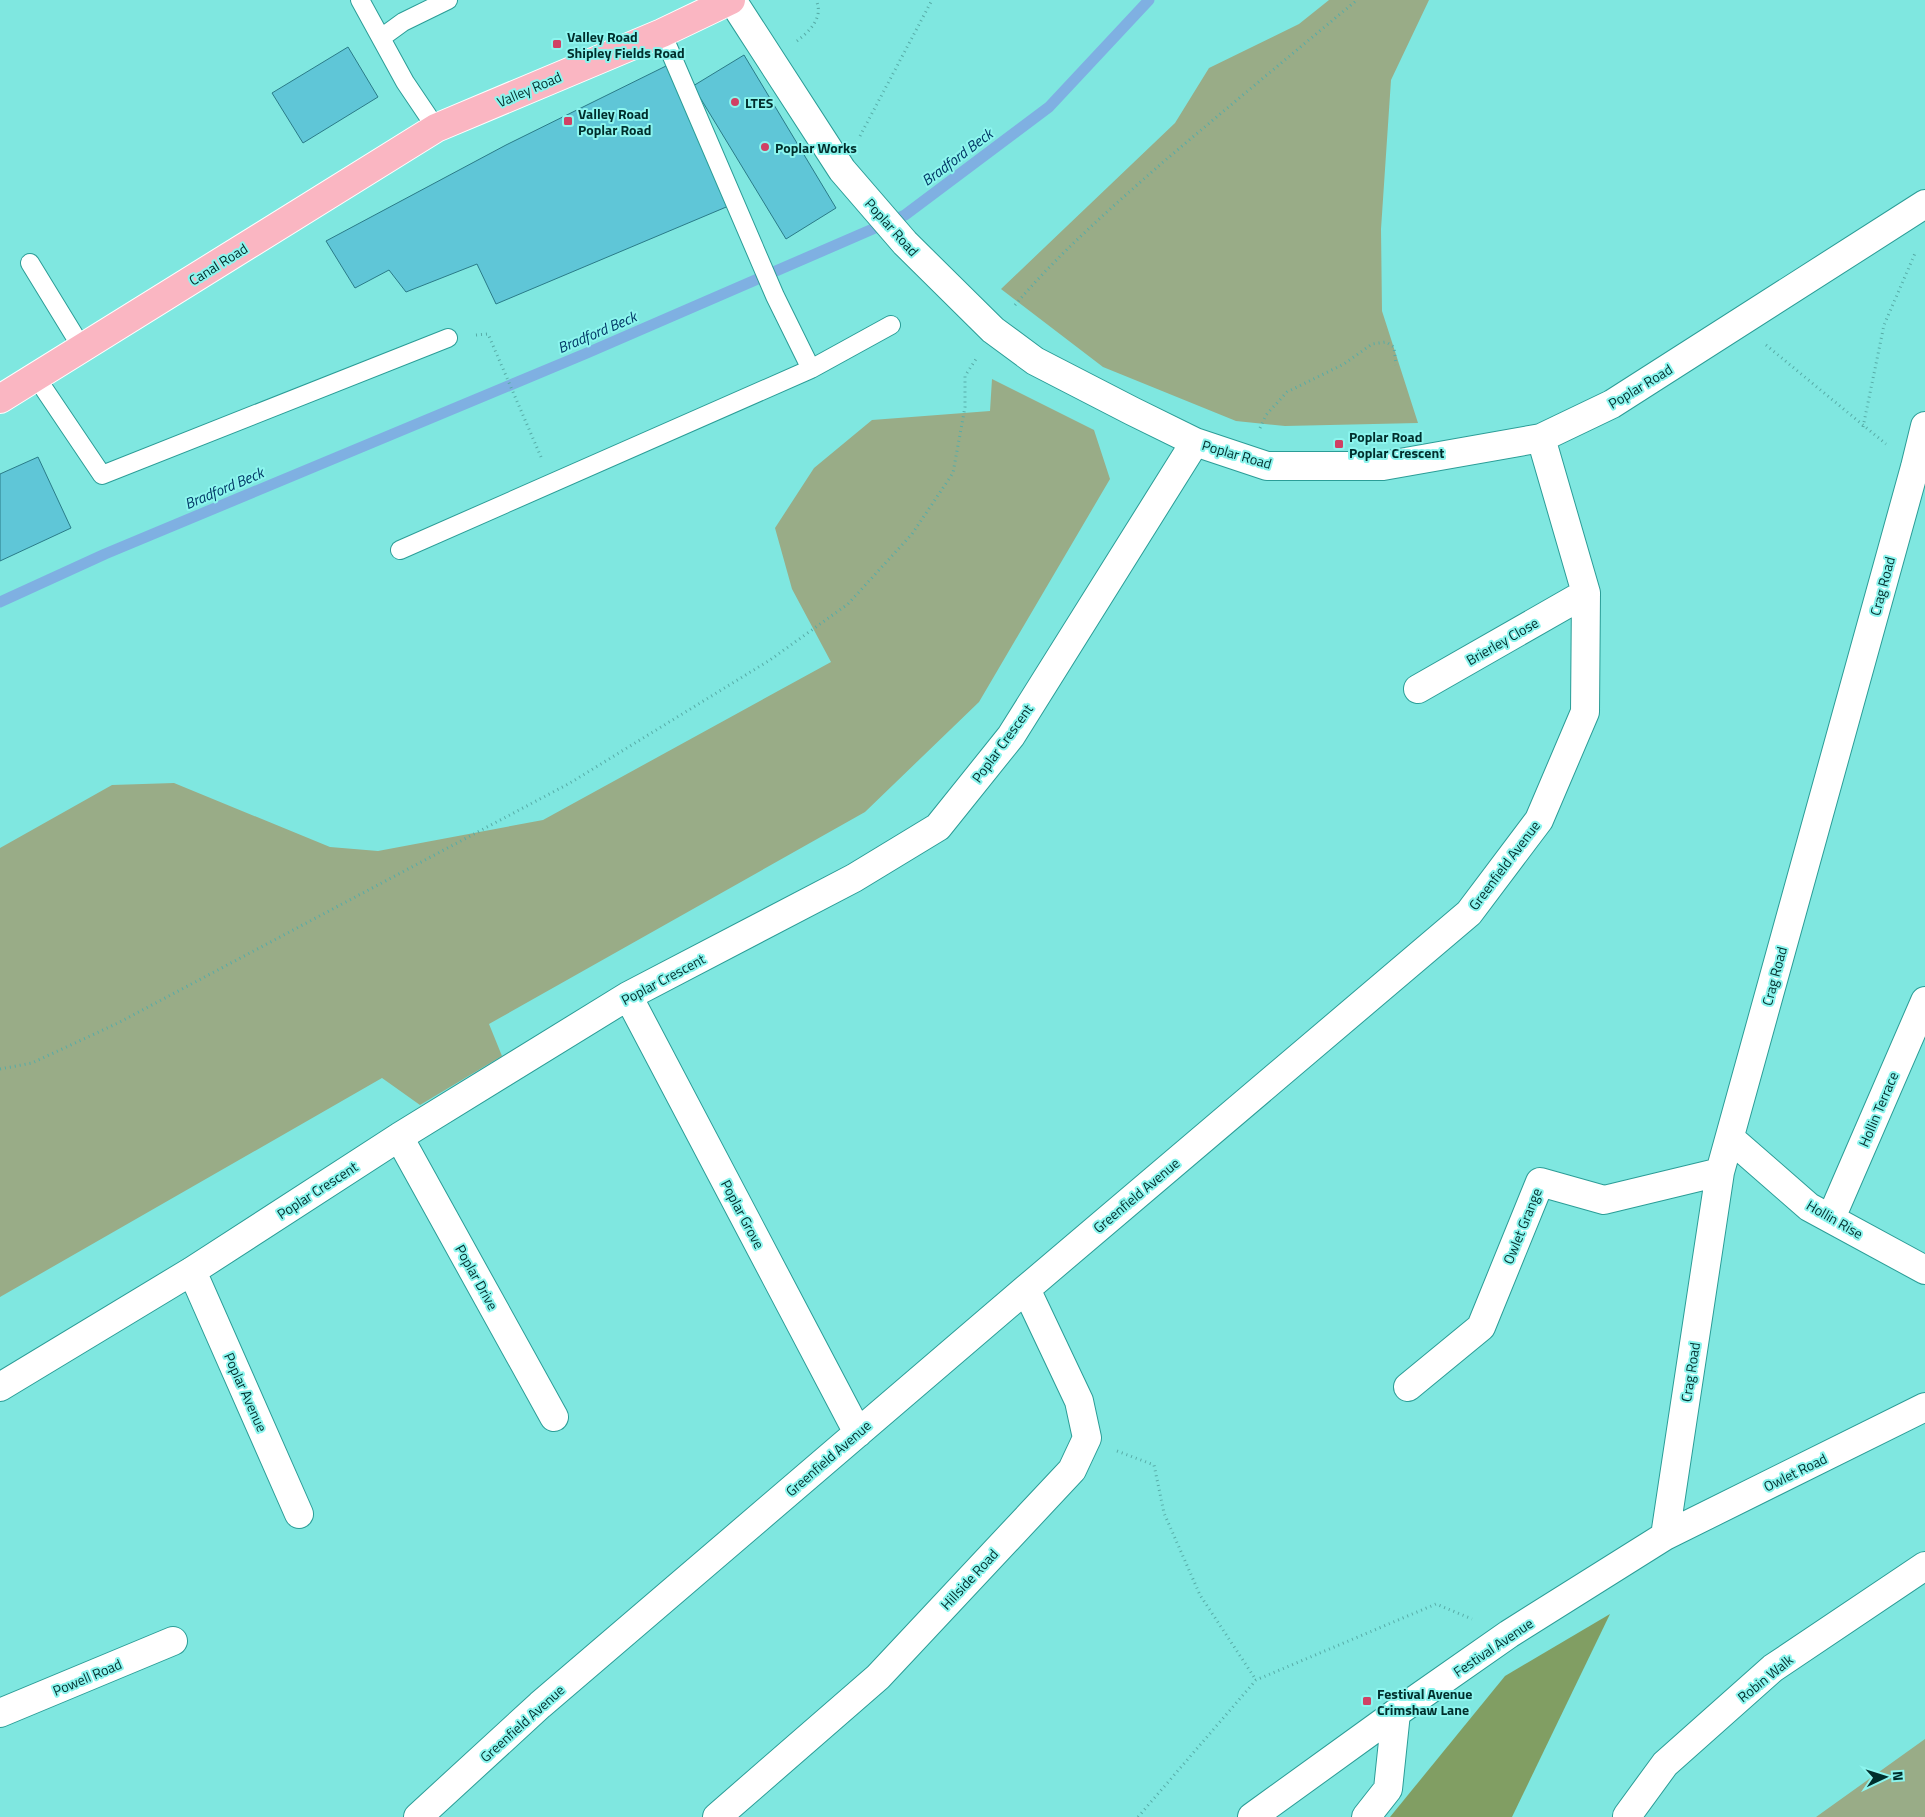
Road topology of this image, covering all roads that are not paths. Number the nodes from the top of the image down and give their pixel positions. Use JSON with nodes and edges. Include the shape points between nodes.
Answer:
{"nodes":[{"id":1,"x":360,"y":0,"type":"edge"},
{"id":2,"x":448,"y":0,"type":"edge"},
{"id":3,"x":723,"y":2,"type":"edge"},
{"id":4,"x":662,"y":33,"type":"junction"},
{"id":5,"x":381,"y":38,"type":"junction"},
{"id":6,"x":436,"y":128,"type":"junction"},
{"id":7,"x":1925,"y":204,"type":"edge"},
{"id":8,"x":30,"y":263,"type":"dead end"},
{"id":9,"x":891,"y":325,"type":"dead end"},
{"id":10,"x":448,"y":338,"type":"dead end"},
{"id":11,"x":82,"y":348,"type":"junction"},
{"id":12,"x":811,"y":369,"type":"junction"},
{"id":13,"x":36,"y":377,"type":"junction"},
{"id":14,"x":0,"y":400,"type":"edge"},
{"id":15,"x":1925,"y":426,"type":"edge"},
{"id":16,"x":1541,"y":438,"type":"junction"},
{"id":17,"x":1196,"y":442,"type":"junction"},
{"id":18,"x":400,"y":550,"type":"dead end"},
{"id":19,"x":1586,"y":593,"type":"junction"},
{"id":20,"x":1418,"y":689,"type":"dead end"},
{"id":21,"x":628,"y":996,"type":"junction"},
{"id":22,"x":1925,"y":1000,"type":"edge"},
{"id":23,"x":399,"y":1137,"type":"junction"},
{"id":24,"x":1730,"y":1138,"type":"junction"},
{"id":25,"x":1720,"y":1172,"type":"junction"},
{"id":26,"x":1831,"y":1218,"type":"junction"},
{"id":27,"x":1925,"y":1270,"type":"edge"},
{"id":28,"x":192,"y":1271,"type":"junction"},
{"id":29,"x":1026,"y":1289,"type":"junction"},
{"id":30,"x":0,"y":1387,"type":"edge"},
{"id":31,"x":1408,"y":1387,"type":"dead end"},
{"id":32,"x":1925,"y":1407,"type":"edge"},
{"id":33,"x":554,"y":1417,"type":"dead end"},
{"id":34,"x":858,"y":1433,"type":"junction"},
{"id":35,"x":299,"y":1514,"type":"dead end"},
{"id":36,"x":1665,"y":1536,"type":"junction"},
{"id":37,"x":1925,"y":1566,"type":"edge"},
{"id":38,"x":174,"y":1641,"type":"dead end"},
{"id":39,"x":0,"y":1713,"type":"edge"},
{"id":40,"x":1396,"y":1713,"type":"junction"},
{"id":41,"x":1627,"y":1816,"type":"dead end"},
{"id":42,"x":418,"y":1817,"type":"edge"},
{"id":43,"x":717,"y":1817,"type":"edge"},
{"id":44,"x":1252,"y":1817,"type":"edge"},
{"id":45,"x":1366,"y":1817,"type":"edge"}],
"edges":[{"from":1,"to":5,"type":"lane"},
{"from":2,"to":5,"type":"lane","via":[[403,22]]},
{"from":3,"to":4,"type":"main road","name":"Valley Road"},
{"from":3,"to":17,"type":"street","name":"Poplar Road","via":[[771,60],[842,170],[905,243],[994,330],[1035,361]]},
{"from":4,"to":6,"type":"main road","name":"Valley Road"},
{"from":4,"to":12,"type":"lane","via":[[775,296]]},
{"from":5,"to":6,"type":"lane"},
{"from":6,"to":11,"type":"main road","name":"Canal Road"},
{"from":7,"to":16,"type":"street","name":"Poplar Road","via":[[1612,404]]},
{"from":8,"to":11,"type":"lane"},
{"from":9,"to":12,"type":"lane"},
{"from":10,"to":13,"type":"lane","via":[[102,475]]},
{"from":11,"to":13,"type":"main road","name":"Canal Road"},
{"from":12,"to":18,"type":"lane"},
{"from":13,"to":14,"type":"main road","name":"Canal Road"},
{"from":15,"to":24,"type":"street","name":"Crag Road"},
{"from":16,"to":17,"type":"street","name":"Poplar Road","via":[[1383,466],[1267,466]]},
{"from":16,"to":19,"type":"street","name":"Greenfield Avenue"},
{"from":17,"to":21,"type":"street","name":"Poplar Crescent","via":[[1011,736],[938,827],[854,878]]},
{"from":19,"to":20,"type":"street","name":"Brierley Close"},
{"from":19,"to":29,"type":"street","name":"Greenfield Avenue","via":[[1585,712],[1539,820],[1469,913]]},
{"from":21,"to":23,"type":"street","name":"Poplar Crescent"},
{"from":21,"to":34,"type":"street","name":"Poplar Grove"},
{"from":22,"to":26,"type":"street","name":"Hollin Terrace"},
{"from":23,"to":28,"type":"street","name":"Poplar Crescent"},
{"from":23,"to":33,"type":"street","name":"Poplar Drive"},
{"from":24,"to":25,"type":"street","name":"Crag Road"},
{"from":24,"to":26,"type":"street","name":"Hollin Rise","via":[[1809,1206]]},
{"from":25,"to":31,"type":"street","name":"Owlet Grange","via":[[1604,1200],[1540,1182],[1481,1327]]},
{"from":25,"to":36,"type":"street","name":"Crag Road"},
{"from":26,"to":27,"type":"street","name":"Hollin Rise"},
{"from":28,"to":30,"type":"street","name":"Poplar Crescent"},
{"from":28,"to":35,"type":"street","name":"Poplar Avenue"},
{"from":29,"to":34,"type":"street","name":"Greenfield Avenue"},
{"from":29,"to":43,"type":"street","name":"Hillside Road","via":[[1079,1401],[1086,1438],[1072,1470],[878,1677]]},
{"from":32,"to":36,"type":"street","name":"Owlet Road"},
{"from":34,"to":42,"type":"street","name":"Greenfield Avenue","via":[[540,1706]]},
{"from":36,"to":40,"type":"street","name":"Festival Avenue","via":[[1509,1634]]},
{"from":37,"to":41,"type":"street","name":"Robin Walk","via":[[1773,1668],[1665,1764]]},
{"from":38,"to":39,"type":"street","name":"Powell Road"},
{"from":40,"to":44,"type":"street","name":"Festival Avenue"},
{"from":40,"to":45,"type":"street","via":[[1388,1789]]}]}
